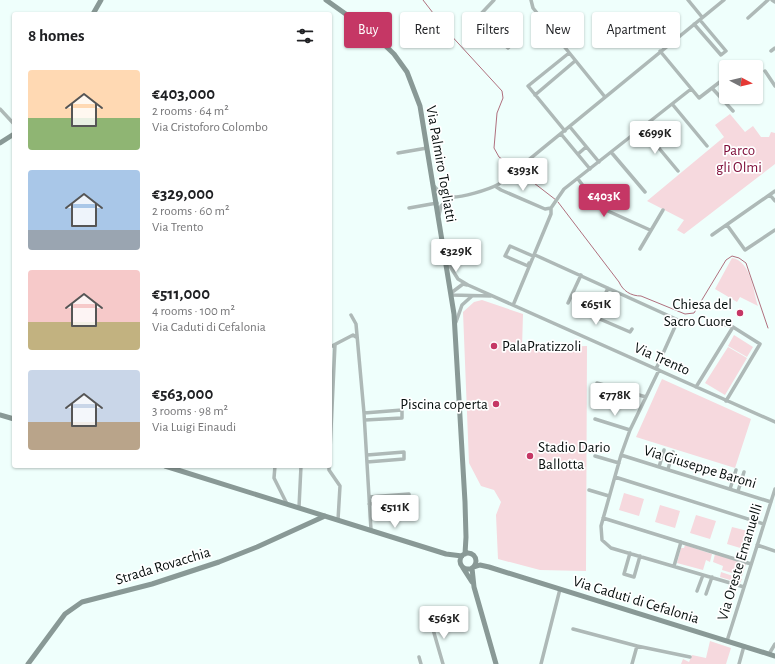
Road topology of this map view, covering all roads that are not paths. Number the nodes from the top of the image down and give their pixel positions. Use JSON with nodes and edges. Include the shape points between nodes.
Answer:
{"nodes":[{"id":1,"x":101,"y":0,"type":"edge"},
{"id":2,"x":326,"y":0,"type":"edge"},
{"id":3,"x":494,"y":0,"type":"edge"},
{"id":4,"x":531,"y":0,"type":"edge"},
{"id":5,"x":688,"y":0,"type":"edge"},
{"id":6,"x":724,"y":0,"type":"edge"},
{"id":7,"x":768,"y":0,"type":"edge"},
{"id":8,"x":772,"y":0,"type":"edge"},
{"id":9,"x":775,"y":2,"type":"edge"},
{"id":10,"x":94,"y":12,"type":"edge"},
{"id":11,"x":483,"y":12,"type":"edge"},
{"id":12,"x":536,"y":12,"type":"edge"},
{"id":13,"x":748,"y":18,"type":"dead end"},
{"id":14,"x":701,"y":19,"type":"junction"},
{"id":15,"x":694,"y":24,"type":"junction"},
{"id":16,"x":493,"y":35,"type":"joint"},
{"id":17,"x":565,"y":48,"type":"edge"},
{"id":18,"x":775,"y":48,"type":"edge"},
{"id":19,"x":660,"y":51,"type":"junction"},
{"id":20,"x":771,"y":51,"type":"dead end"},
{"id":21,"x":569,"y":53,"type":"junction"},
{"id":22,"x":575,"y":61,"type":"junction"},
{"id":23,"x":765,"y":71,"type":"dead end"},
{"id":24,"x":719,"y":83,"type":"edge"},
{"id":25,"x":775,"y":86,"type":"edge"},
{"id":26,"x":712,"y":88,"type":"junction"},
{"id":27,"x":691,"y":89,"type":"junction"},
{"id":28,"x":535,"y":95,"type":"junction"},
{"id":29,"x":605,"y":97,"type":"junction"},
{"id":30,"x":673,"y":105,"type":"junction"},
{"id":31,"x":0,"y":109,"type":"edge"},
{"id":32,"x":732,"y":111,"type":"dead end"},
{"id":33,"x":12,"y":122,"type":"edge"},
{"id":34,"x":570,"y":127,"type":"junction"},
{"id":35,"x":643,"y":129,"type":"junction"},
{"id":36,"x":563,"y":132,"type":"junction"},
{"id":37,"x":12,"y":135,"type":"edge"},
{"id":38,"x":0,"y":143,"type":"edge"},
{"id":39,"x":707,"y":146,"type":"dead end"},
{"id":40,"x":586,"y":147,"type":"junction"},
{"id":41,"x":427,"y":148,"type":"junction"},
{"id":42,"x":611,"y":152,"type":"junction"},
{"id":43,"x":398,"y":153,"type":"dead end"},
{"id":44,"x":578,"y":154,"type":"junction"},
{"id":45,"x":599,"y":162,"type":"junction"},
{"id":46,"x":590,"y":169,"type":"junction"},
{"id":47,"x":678,"y":171,"type":"dead end"},
{"id":48,"x":578,"y":179,"type":"junction"},
{"id":49,"x":434,"y":186,"type":"junction"},
{"id":50,"x":495,"y":186,"type":"junction"},
{"id":51,"x":775,"y":191,"type":"edge"},
{"id":52,"x":645,"y":192,"type":"dead end"},
{"id":53,"x":444,"y":195,"type":"junction"},
{"id":54,"x":770,"y":195,"type":"junction"},
{"id":55,"x":450,"y":197,"type":"junction"},
{"id":56,"x":446,"y":200,"type":"junction"},
{"id":57,"x":436,"y":201,"type":"junction"},
{"id":58,"x":775,"y":201,"type":"edge"},
{"id":59,"x":409,"y":208,"type":"dead end"},
{"id":60,"x":551,"y":208,"type":"junction"},
{"id":61,"x":664,"y":210,"type":"dead end"},
{"id":62,"x":438,"y":215,"type":"junction"},
{"id":63,"x":727,"y":225,"type":"junction"},
{"id":64,"x":650,"y":230,"type":"junction"},
{"id":65,"x":775,"y":230,"type":"edge"},
{"id":66,"x":712,"y":235,"type":"dead end"},
{"id":67,"x":640,"y":250,"type":"dead end"},
{"id":68,"x":534,"y":255,"type":"junction"},
{"id":69,"x":444,"y":256,"type":"junction"},
{"id":70,"x":581,"y":275,"type":"junction"},
{"id":71,"x":468,"y":285,"type":"junction"},
{"id":72,"x":608,"y":288,"type":"junction"},
{"id":73,"x":451,"y":294,"type":"junction"},
{"id":74,"x":474,"y":296,"type":"junction"},
{"id":75,"x":496,"y":297,"type":"junction"},
{"id":76,"x":514,"y":303,"type":"dead end"},
{"id":77,"x":568,"y":303,"type":"dead end"},
{"id":78,"x":351,"y":315,"type":"dead end"},
{"id":79,"x":722,"y":324,"type":"dead end"},
{"id":80,"x":733,"y":327,"type":"junction"},
{"id":81,"x":455,"y":329,"type":"junction"},
{"id":82,"x":632,"y":329,"type":"dead end"},
{"id":83,"x":356,"y":337,"type":"junction"},
{"id":84,"x":335,"y":345,"type":"junction"},
{"id":85,"x":332,"y":346,"type":"edge"},
{"id":86,"x":658,"y":370,"type":"junction"},
{"id":87,"x":597,"y":383,"type":"dead end"},
{"id":88,"x":696,"y":387,"type":"junction"},
{"id":89,"x":646,"y":397,"type":"junction"},
{"id":90,"x":726,"y":401,"type":"junction"},
{"id":91,"x":332,"y":408,"type":"edge"},
{"id":92,"x":364,"y":413,"type":"junction"},
{"id":93,"x":0,"y":415,"type":"edge"},
{"id":94,"x":12,"y":418,"type":"edge"},
{"id":95,"x":595,"y":419,"type":"dead end"},
{"id":96,"x":364,"y":420,"type":"junction"},
{"id":97,"x":775,"y":422,"type":"edge"},
{"id":98,"x":630,"y":430,"type":"junction"},
{"id":99,"x":664,"y":450,"type":"dead end"},
{"id":100,"x":673,"y":452,"type":"dead end"},
{"id":101,"x":366,"y":455,"type":"junction"},
{"id":102,"x":622,"y":455,"type":"junction"},
{"id":103,"x":595,"y":456,"type":"dead end"},
{"id":104,"x":367,"y":462,"type":"junction"},
{"id":105,"x":619,"y":463,"type":"junction"},
{"id":106,"x":659,"y":467,"type":"junction"},
{"id":107,"x":170,"y":468,"type":"edge"},
{"id":108,"x":275,"y":468,"type":"edge"},
{"id":109,"x":301,"y":468,"type":"edge"},
{"id":110,"x":329,"y":468,"type":"edge"},
{"id":111,"x":668,"y":470,"type":"junction"},
{"id":112,"x":736,"y":470,"type":"dead end"},
{"id":113,"x":744,"y":472,"type":"dead end"},
{"id":114,"x":615,"y":477,"type":"junction"},
{"id":115,"x":730,"y":489,"type":"junction"},
{"id":116,"x":775,"y":489,"type":"edge"},
{"id":117,"x":589,"y":490,"type":"dead end"},
{"id":118,"x":738,"y":491,"type":"junction"},
{"id":119,"x":609,"y":496,"type":"junction"},
{"id":120,"x":369,"y":497,"type":"junction"},
{"id":121,"x":771,"y":502,"type":"junction"},
{"id":122,"x":287,"y":504,"type":"junction"},
{"id":123,"x":369,"y":504,"type":"junction"},
{"id":124,"x":299,"y":508,"type":"junction"},
{"id":125,"x":325,"y":516,"type":"junction"},
{"id":126,"x":603,"y":518,"type":"junction"},
{"id":127,"x":338,"y":520,"type":"junction"},
{"id":128,"x":764,"y":524,"type":"junction"},
{"id":129,"x":371,"y":530,"type":"junction"},
{"id":130,"x":466,"y":537,"type":"junction"},
{"id":131,"x":681,"y":542,"type":"junction"},
{"id":132,"x":757,"y":545,"type":"junction"},
{"id":133,"x":775,"y":551,"type":"edge"},
{"id":134,"x":630,"y":553,"type":"junction"},
{"id":135,"x":446,"y":554,"type":"junction"},
{"id":136,"x":463,"y":555,"type":"junction"},
{"id":137,"x":640,"y":556,"type":"junction"},
{"id":138,"x":474,"y":557,"type":"junction"},
{"id":139,"x":751,"y":564,"type":"junction"},
{"id":140,"x":461,"y":565,"type":"junction"},
{"id":141,"x":674,"y":566,"type":"junction"},
{"id":142,"x":489,"y":567,"type":"junction"},
{"id":143,"x":473,"y":568,"type":"junction"},
{"id":144,"x":703,"y":575,"type":"junction"},
{"id":145,"x":712,"y":578,"type":"junction"},
{"id":146,"x":474,"y":587,"type":"junction"},
{"id":147,"x":744,"y":587,"type":"junction"},
{"id":148,"x":560,"y":589,"type":"junction"},
{"id":149,"x":697,"y":592,"type":"dead end"},
{"id":150,"x":706,"y":594,"type":"dead end"},
{"id":151,"x":449,"y":618,"type":"dead end"},
{"id":152,"x":573,"y":629,"type":"dead end"},
{"id":153,"x":727,"y":641,"type":"junction"},
{"id":154,"x":775,"y":644,"type":"edge"},
{"id":155,"x":637,"y":646,"type":"junction"},
{"id":156,"x":744,"y":646,"type":"junction"},
{"id":157,"x":772,"y":655,"type":"edge"},
{"id":158,"x":419,"y":657,"type":"dead end"},
{"id":159,"x":690,"y":657,"type":"dead end"},
{"id":160,"x":28,"y":664,"type":"edge"},
{"id":161,"x":421,"y":664,"type":"edge"},
{"id":162,"x":443,"y":664,"type":"edge"},
{"id":163,"x":496,"y":664,"type":"edge"},
{"id":164,"x":541,"y":664,"type":"edge"},
{"id":165,"x":632,"y":664,"type":"edge"},
{"id":166,"x":738,"y":664,"type":"edge"}],
"edges":[{"from":1,"to":10,"type":"street"},
{"from":2,"to":41,"type":"street","name":"Via Palmiro Togliatti","via":[[384,44],[407,72],[418,100]]},
{"from":3,"to":11,"type":"street"},
{"from":4,"to":12,"type":"street"},
{"from":5,"to":14,"type":"street"},
{"from":6,"to":14,"type":"street"},
{"from":7,"to":13,"type":"street"},
{"from":8,"to":9,"type":"street"},
{"from":14,"to":15,"type":"street"},
{"from":14,"to":15,"type":"street","via":[[726,51],[720,55]]},
{"from":15,"to":19,"type":"street"},
{"from":16,"to":16,"type":"street","via":[[508,48],[518,39],[505,25]]},
{"from":17,"to":21,"type":"street"},
{"from":18,"to":20,"type":"street"},
{"from":19,"to":27,"type":"street"},
{"from":19,"to":29,"type":"street"},
{"from":21,"to":22,"type":"street"},
{"from":21,"to":28,"type":"street","via":[[528,86]]},
{"from":22,"to":28,"type":"street"},
{"from":22,"to":29,"type":"street"},
{"from":23,"to":25,"type":"street"},
{"from":24,"to":26,"type":"street"},
{"from":26,"to":27,"type":"street","via":[[699,98]]},
{"from":26,"to":32,"type":"street"},
{"from":27,"to":30,"type":"street"},
{"from":28,"to":36,"type":"street"},
{"from":29,"to":34,"type":"street"},
{"from":30,"to":35,"type":"street"},
{"from":30,"to":39,"type":"street"},
{"from":31,"to":33,"type":"street"},
{"from":34,"to":36,"type":"street"},
{"from":34,"to":40,"type":"street"},
{"from":35,"to":42,"type":"street"},
{"from":35,"to":47,"type":"street"},
{"from":36,"to":44,"type":"street"},
{"from":36,"to":50,"type":"street"},
{"from":37,"to":38,"type":"street"},
{"from":40,"to":44,"type":"street"},
{"from":40,"to":45,"type":"street"},
{"from":41,"to":43,"type":"street"},
{"from":41,"to":49,"type":"street","name":"Via Palmiro Togliatti"},
{"from":42,"to":45,"type":"street"},
{"from":42,"to":52,"type":"street"},
{"from":44,"to":46,"type":"street"},
{"from":45,"to":46,"type":"street"},
{"from":46,"to":48,"type":"street"},
{"from":48,"to":60,"type":"street","via":[[561,192]]},
{"from":48,"to":64,"type":"street","via":[[599,207]]},
{"from":49,"to":53,"type":"street"},
{"from":49,"to":57,"type":"street","name":"Via Palmiro Togliatti"},
{"from":50,"to":55,"type":"street"},
{"from":50,"to":60,"type":"street","via":[[545,209]]},
{"from":51,"to":54,"type":"street"},
{"from":53,"to":55,"type":"street"},
{"from":53,"to":57,"type":"street"},
{"from":54,"to":58,"type":"street"},
{"from":54,"to":63,"type":"street"},
{"from":55,"to":56,"type":"street"},
{"from":56,"to":57,"type":"street"},
{"from":56,"to":62,"type":"street"},
{"from":57,"to":59,"type":"street"},
{"from":57,"to":62,"type":"street","name":"Via Palmiro Togliatti"},
{"from":60,"to":68,"type":"street","via":[[551,214]]},
{"from":61,"to":64,"type":"street"},
{"from":62,"to":69,"type":"street","name":"Via Palmiro Togliatti"},
{"from":63,"to":65,"type":"street","via":[[745,250]]},
{"from":63,"to":66,"type":"street"},
{"from":64,"to":67,"type":"street"},
{"from":68,"to":68,"type":"street","via":[[528,266],[505,256],[510,246]]},
{"from":68,"to":70,"type":"street"},
{"from":68,"to":76,"type":"street"},
{"from":69,"to":71,"type":"street","name":"Via Trento","via":[[458,279]]},
{"from":69,"to":73,"type":"street","name":"Via Palmiro Togliatti"},
{"from":70,"to":72,"type":"street"},
{"from":70,"to":77,"type":"street"},
{"from":71,"to":73,"type":"street","via":[[463,284]]},
{"from":71,"to":75,"type":"street","name":"Via Trento"},
{"from":72,"to":82,"type":"street","via":[[595,317],[630,332]]},
{"from":72,"to":86,"type":"street","via":[[678,320]]},
{"from":73,"to":74,"type":"street","name":"Via Trento"},
{"from":73,"to":81,"type":"street","name":"Via Palmiro Togliatti"},
{"from":74,"to":75,"type":"street","name":"Via Trento"},
{"from":74,"to":81,"type":"street","via":[[458,311]]},
{"from":75,"to":86,"type":"street","name":"Via Trento"},
{"from":78,"to":83,"type":"street","via":[[356,324]]},
{"from":79,"to":80,"type":"street"},
{"from":80,"to":88,"type":"street"},
{"from":80,"to":90,"type":"street","via":[[760,344]]},
{"from":81,"to":130,"type":"street","name":"Via Palmiro Togliatti"},
{"from":83,"to":84,"type":"street","via":[[353,335]]},
{"from":83,"to":92,"type":"street"},
{"from":84,"to":85,"type":"street"},
{"from":84,"to":91,"type":"street"},
{"from":86,"to":88,"type":"street","name":"Via Trento"},
{"from":86,"to":89,"type":"street"},
{"from":87,"to":89,"type":"street"},
{"from":88,"to":90,"type":"street","name":"Via Trento"},
{"from":89,"to":98,"type":"street"},
{"from":90,"to":97,"type":"street","name":"Via Trento"},
{"from":92,"to":96,"type":"street"},
{"from":92,"to":96,"type":"street","via":[[402,410],[402,418]]},
{"from":93,"to":94,"type":"street"},
{"from":95,"to":98,"type":"street"},
{"from":96,"to":101,"type":"street"},
{"from":98,"to":102,"type":"street"},
{"from":99,"to":106,"type":"street"},
{"from":100,"to":111,"type":"street"},
{"from":101,"to":104,"type":"street"},
{"from":101,"to":104,"type":"street","via":[[404,452],[404,459]]},
{"from":102,"to":105,"type":"street"},
{"from":102,"to":106,"type":"street","name":"Via Giuseppe Baroni"},
{"from":103,"to":105,"type":"street"},
{"from":104,"to":120,"type":"street"},
{"from":105,"to":114,"type":"street"},
{"from":106,"to":111,"type":"street","name":"Via Giuseppe Baroni"},
{"from":107,"to":122,"type":"street"},
{"from":108,"to":122,"type":"street","via":[[274,478]]},
{"from":109,"to":124,"type":"street"},
{"from":110,"to":127,"type":"street","via":[[340,486]]},
{"from":111,"to":115,"type":"street","name":"Via Giuseppe Baroni"},
{"from":112,"to":115,"type":"street"},
{"from":113,"to":118,"type":"street"},
{"from":114,"to":119,"type":"street"},
{"from":114,"to":128,"type":"street"},
{"from":115,"to":118,"type":"street","name":"Via Giuseppe Baroni"},
{"from":116,"to":121,"type":"street","name":"Via Oreste Emanuelli"},
{"from":117,"to":119,"type":"street"},
{"from":118,"to":121,"type":"street","name":"Via Giuseppe Baroni"},
{"from":119,"to":126,"type":"street"},
{"from":120,"to":123,"type":"street"},
{"from":120,"to":123,"type":"street","via":[[409,494],[409,502]]},
{"from":121,"to":128,"type":"street","name":"Via Oreste Emanuelli"},
{"from":122,"to":124,"type":"street"},
{"from":123,"to":129,"type":"street"},
{"from":124,"to":125,"type":"street"},
{"from":125,"to":127,"type":"street"},
{"from":125,"to":160,"type":"street","name":"Strada Rovacchia","via":[[219,562],[152,584],[82,602],[65,614]]},
{"from":126,"to":131,"type":"street"},
{"from":126,"to":134,"type":"street","via":[[600,533],[602,540],[611,548]]},
{"from":127,"to":129,"type":"street"},
{"from":128,"to":132,"type":"street","name":"Via Oreste Emanuelli"},
{"from":129,"to":135,"type":"street"},
{"from":130,"to":136,"type":"street","name":"Via Palmiro Togliatti"},
{"from":130,"to":138,"type":"street","name":"Via Palmiro Togliatti"},
{"from":131,"to":139,"type":"street"},
{"from":131,"to":141,"type":"street"},
{"from":132,"to":133,"type":"street"},
{"from":132,"to":139,"type":"street","name":"Via Oreste Emanuelli"},
{"from":134,"to":137,"type":"street"},
{"from":134,"to":137,"type":"street","via":[[624,574],[634,577]]},
{"from":135,"to":136,"type":"street"},
{"from":135,"to":140,"type":"street"},
{"from":136,"to":138,"type":"street"},
{"from":136,"to":140,"type":"street","name":"Via Palmiro Togliatti"},
{"from":137,"to":141,"type":"street"},
{"from":138,"to":142,"type":"street","name":"Via Caduti di Cefalonia"},
{"from":138,"to":143,"type":"street"},
{"from":139,"to":147,"type":"street","name":"Via Oreste Emanuelli"},
{"from":140,"to":143,"type":"street","via":[[467,570]]},
{"from":140,"to":146,"type":"street"},
{"from":141,"to":144,"type":"street"},
{"from":142,"to":143,"type":"street","name":"Via Caduti di Cefalonia","via":[[480,565]]},
{"from":142,"to":148,"type":"street","name":"Via Caduti di Cefalonia"},
{"from":143,"to":146,"type":"street"},
{"from":144,"to":145,"type":"street"},
{"from":144,"to":149,"type":"street"},
{"from":145,"to":147,"type":"street"},
{"from":145,"to":150,"type":"street"},
{"from":146,"to":163,"type":"street"},
{"from":147,"to":153,"type":"street","name":"Via Oreste Emanuelli"},
{"from":148,"to":153,"type":"street","name":"Via Caduti di Cefalonia"},
{"from":148,"to":164,"type":"street"},
{"from":151,"to":162,"type":"street","via":[[434,622],[432,626]]},
{"from":152,"to":155,"type":"street"},
{"from":153,"to":156,"type":"street","name":"Via Caduti di Cefalonia"},
{"from":154,"to":157,"type":"street"},
{"from":155,"to":159,"type":"street"},
{"from":155,"to":165,"type":"street"},
{"from":156,"to":157,"type":"street","name":"Via Caduti di Cefalonia"},
{"from":156,"to":166,"type":"street"},
{"from":158,"to":161,"type":"street"}]}
